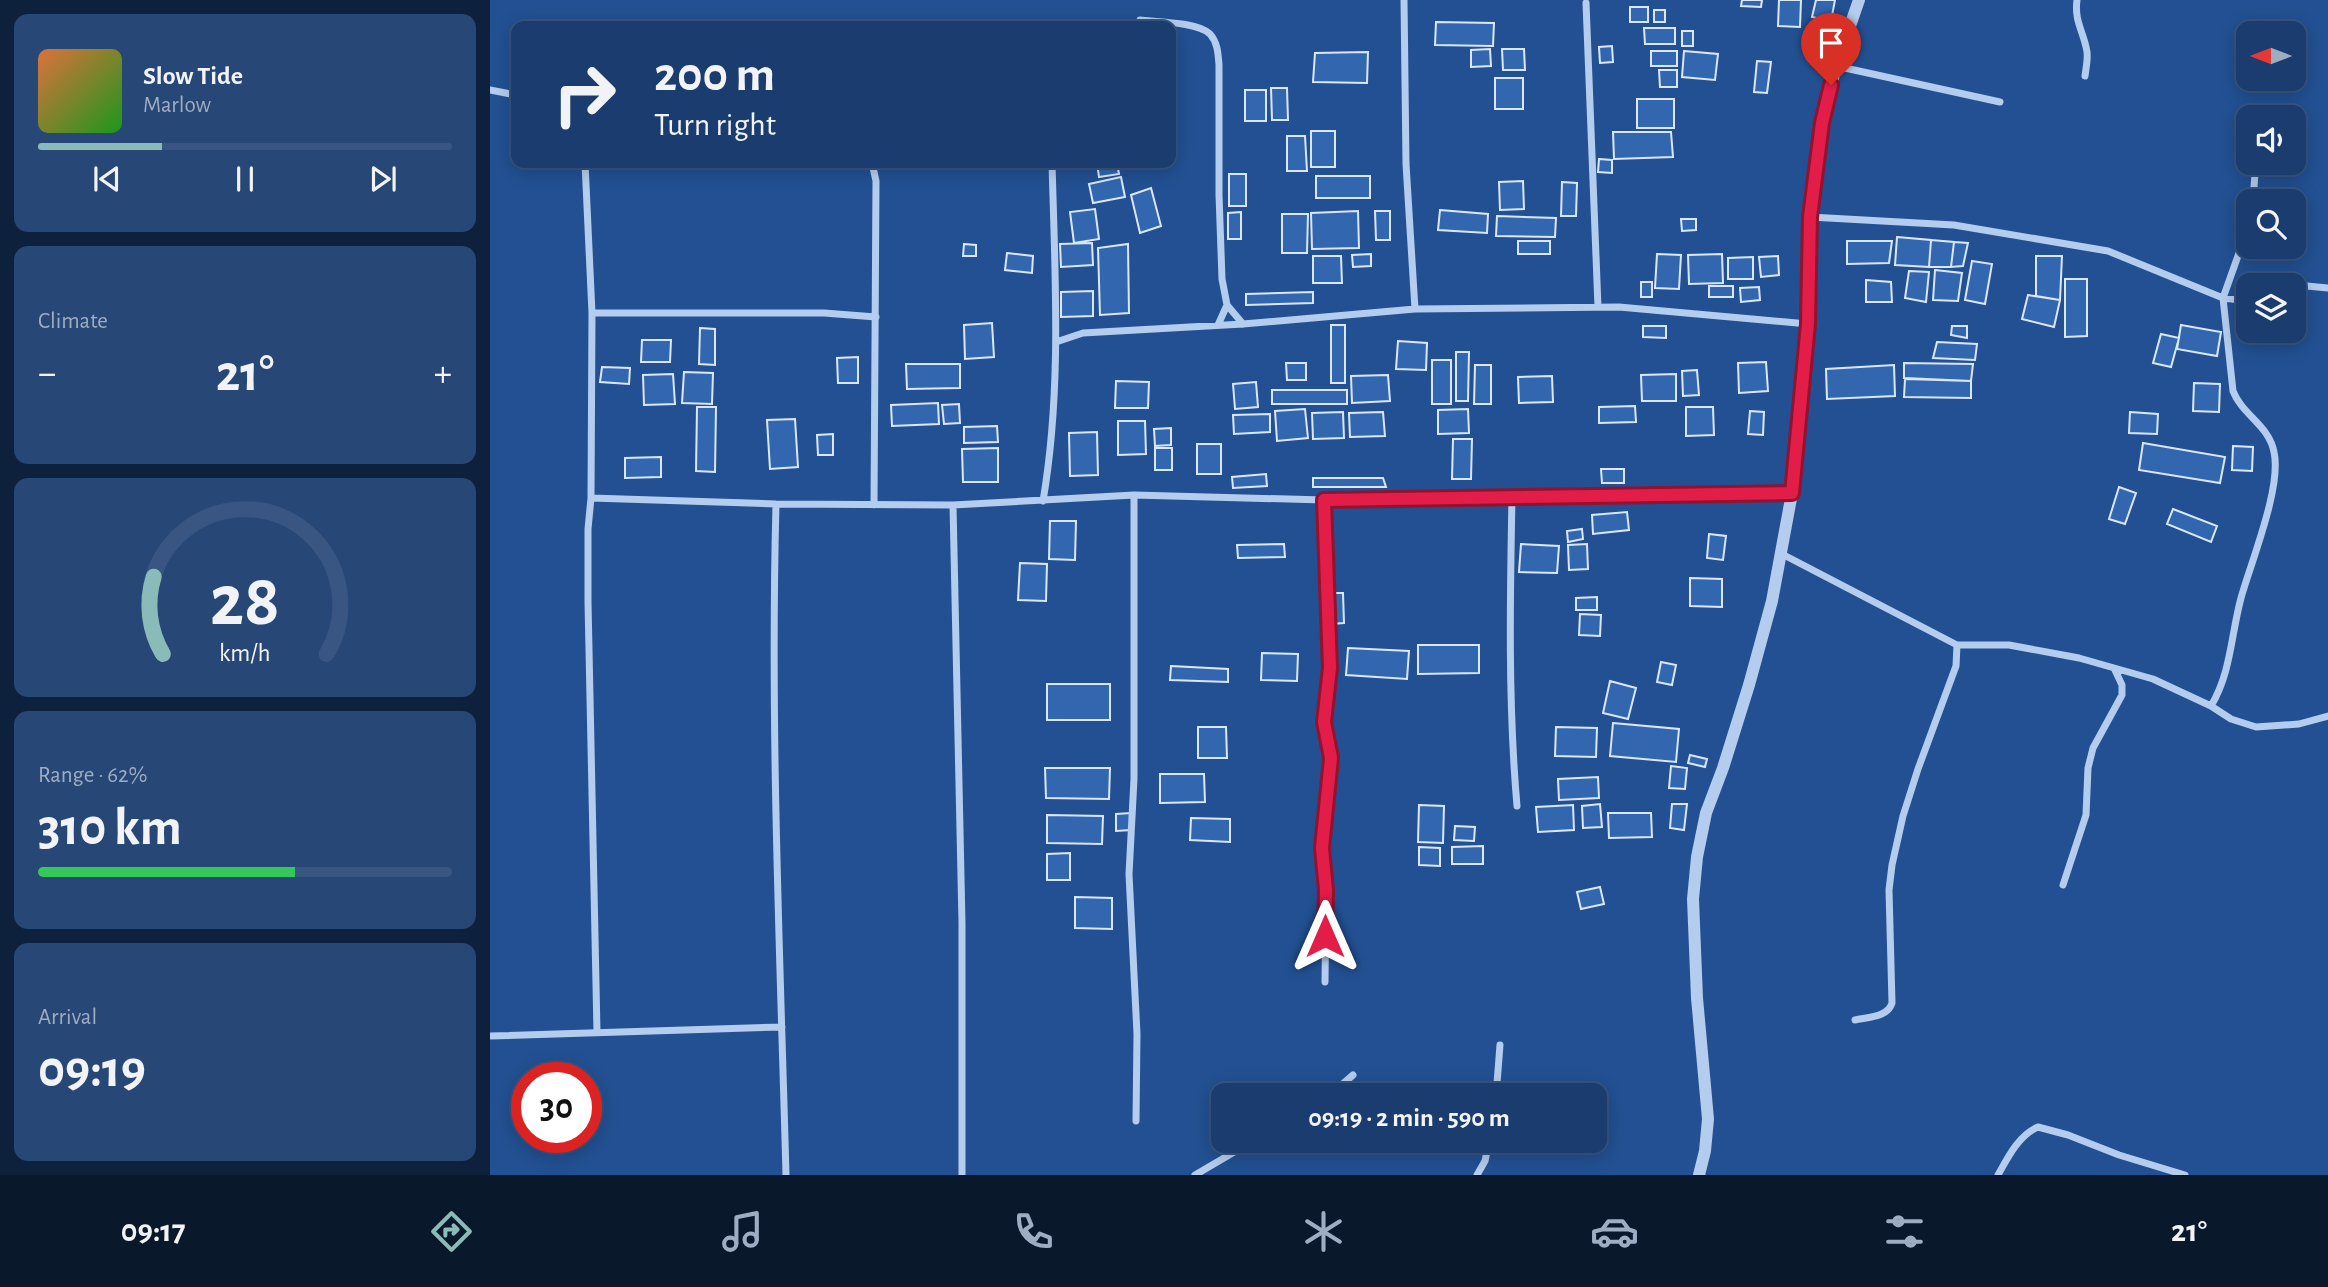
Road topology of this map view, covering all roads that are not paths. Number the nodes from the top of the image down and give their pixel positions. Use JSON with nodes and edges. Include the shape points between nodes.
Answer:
{"nodes":[{"id":1,"x":1404,"y":0,"type":"edge"},
{"id":2,"x":1860,"y":0,"type":"edge"},
{"id":3,"x":2077,"y":0,"type":"edge"},
{"id":4,"x":1586,"y":3,"type":"dead end"},
{"id":5,"x":1140,"y":20,"type":"dead end"},
{"id":6,"x":1150,"y":21,"type":"edge"},
{"id":7,"x":1176,"y":24,"type":"edge"},
{"id":8,"x":1836,"y":66,"type":"junction"},
{"id":9,"x":2085,"y":76,"type":"dead end"},
{"id":10,"x":490,"y":90,"type":"edge"},
{"id":11,"x":511,"y":94,"type":"edge"},
{"id":12,"x":2000,"y":102,"type":"dead end"},
{"id":13,"x":585,"y":168,"type":"edge"},
{"id":14,"x":873,"y":168,"type":"edge"},
{"id":15,"x":1052,"y":168,"type":"edge"},
{"id":16,"x":1810,"y":217,"type":"junction"},
{"id":17,"x":2237,"y":259,"type":"edge"},
{"id":18,"x":2306,"y":286,"type":"edge"},
{"id":19,"x":2328,"y":288,"type":"edge"},
{"id":20,"x":2223,"y":298,"type":"junction"},
{"id":21,"x":2236,"y":300,"type":"edge"},
{"id":22,"x":1227,"y":305,"type":"junction"},
{"id":23,"x":1598,"y":307,"type":"junction"},
{"id":24,"x":1415,"y":309,"type":"junction"},
{"id":25,"x":592,"y":313,"type":"junction"},
{"id":26,"x":876,"y":317,"type":"junction"},
{"id":27,"x":1242,"y":324,"type":"junction"},
{"id":28,"x":1808,"y":324,"type":"junction"},
{"id":29,"x":1218,"y":325,"type":"junction"},
{"id":30,"x":1056,"y":342,"type":"junction"},
{"id":31,"x":1792,"y":493,"type":"junction"},
{"id":32,"x":1133,"y":495,"type":"junction"},
{"id":33,"x":1512,"y":496,"type":"junction"},
{"id":34,"x":592,"y":498,"type":"junction"},
{"id":35,"x":1324,"y":500,"type":"junction"},
{"id":36,"x":1043,"y":501,"type":"junction"},
{"id":37,"x":776,"y":504,"type":"junction"},
{"id":38,"x":874,"y":505,"type":"junction"},
{"id":39,"x":953,"y":505,"type":"junction"},
{"id":40,"x":1780,"y":553,"type":"junction"},
{"id":41,"x":1957,"y":645,"type":"junction"},
{"id":42,"x":2115,"y":670,"type":"junction"},
{"id":43,"x":2211,"y":706,"type":"junction"},
{"id":44,"x":2328,"y":716,"type":"edge"},
{"id":45,"x":1517,"y":806,"type":"dead end"},
{"id":46,"x":2063,"y":886,"type":"dead end"},
{"id":47,"x":1325,"y":982,"type":"dead end"},
{"id":48,"x":1855,"y":1020,"type":"dead end"},
{"id":49,"x":782,"y":1027,"type":"junction"},
{"id":50,"x":597,"y":1032,"type":"junction"},
{"id":51,"x":490,"y":1036,"type":"edge"},
{"id":52,"x":1500,"y":1045,"type":"dead end"},
{"id":53,"x":1353,"y":1075,"type":"dead end"},
{"id":54,"x":1344,"y":1083,"type":"edge"},
{"id":55,"x":1497,"y":1083,"type":"edge"},
{"id":56,"x":1136,"y":1121,"type":"dead end"},
{"id":57,"x":1233,"y":1153,"type":"edge"},
{"id":58,"x":1487,"y":1153,"type":"edge"},
{"id":59,"x":786,"y":1175,"type":"edge"},
{"id":60,"x":962,"y":1175,"type":"edge"},
{"id":61,"x":1195,"y":1175,"type":"edge"},
{"id":62,"x":1477,"y":1175,"type":"edge"},
{"id":63,"x":1699,"y":1175,"type":"edge"},
{"id":64,"x":1998,"y":1175,"type":"edge"},
{"id":65,"x":2185,"y":1175,"type":"edge"}],
"edges":[{"from":1,"to":24,"type":"street","via":[[1406,164]]},
{"from":2,"to":8,"type":"street"},
{"from":3,"to":9,"type":"street","via":[[2078,26],[2087,51]]},
{"from":4,"to":23,"type":"street"},
{"from":5,"to":6,"type":"street"},
{"from":7,"to":22,"type":"street","via":[[1208,32],[1216,45],[1220,253]]},
{"from":8,"to":12,"type":"street"},
{"from":8,"to":16,"type":"street","via":[[1822,123]]},
{"from":10,"to":11,"type":"street"},
{"from":13,"to":25,"type":"street"},
{"from":14,"to":26,"type":"street"},
{"from":15,"to":30,"type":"street"},
{"from":16,"to":20,"type":"street","via":[[1954,225],[2108,251]]},
{"from":16,"to":28,"type":"street"},
{"from":17,"to":20,"type":"street"},
{"from":18,"to":19,"type":"street"},
{"from":20,"to":21,"type":"street"},
{"from":20,"to":43,"type":"street","via":[[2236,401],[2268,433],[2275,467],[2224,680]]},
{"from":22,"to":27,"type":"street"},
{"from":22,"to":29,"type":"street"},
{"from":23,"to":24,"type":"street"},
{"from":23,"to":28,"type":"street"},
{"from":24,"to":27,"type":"street"},
{"from":25,"to":26,"type":"street"},
{"from":25,"to":34,"type":"street"},
{"from":26,"to":38,"type":"street"},
{"from":27,"to":29,"type":"street"},
{"from":28,"to":31,"type":"street"},
{"from":29,"to":30,"type":"street","via":[[1083,333]]},
{"from":30,"to":36,"type":"street"},
{"from":31,"to":33,"type":"street"},
{"from":31,"to":40,"type":"street"},
{"from":32,"to":35,"type":"street"},
{"from":32,"to":36,"type":"street"},
{"from":32,"to":56,"type":"street","via":[[1134,779],[1129,874]]},
{"from":33,"to":35,"type":"street"},
{"from":33,"to":45,"type":"street","via":[[1509,642]]},
{"from":34,"to":37,"type":"street"},
{"from":34,"to":50,"type":"street","via":[[588,602]]},
{"from":35,"to":47,"type":"street","via":[[1330,668],[1324,722],[1331,758],[1322,848]]},
{"from":36,"to":39,"type":"street"},
{"from":37,"to":38,"type":"street"},
{"from":37,"to":49,"type":"street","via":[[774,780]]},
{"from":38,"to":39,"type":"street"},
{"from":39,"to":60,"type":"street","via":[[962,896]]},
{"from":40,"to":41,"type":"street"},
{"from":40,"to":63,"type":"street","via":[[1772,601],[1706,813],[1698,857],[1693,899],[1708,1119]]},
{"from":41,"to":42,"type":"street","via":[[2009,645]]},
{"from":41,"to":48,"type":"street","via":[[1956,666],[1914,781],[1892,865],[1891,1009]]},
{"from":42,"to":43,"type":"street","via":[[2153,679]]},
{"from":42,"to":46,"type":"street","via":[[2122,695],[2093,748],[2086,815]]},
{"from":43,"to":44,"type":"street","via":[[2256,727],[2299,724]]},
{"from":49,"to":50,"type":"street"},
{"from":49,"to":59,"type":"street"},
{"from":50,"to":51,"type":"street"},
{"from":52,"to":55,"type":"street"},
{"from":53,"to":54,"type":"street"},
{"from":57,"to":61,"type":"street"},
{"from":58,"to":62,"type":"street"},
{"from":64,"to":65,"type":"street","via":[[2027,1133],[2045,1127]]}]}
